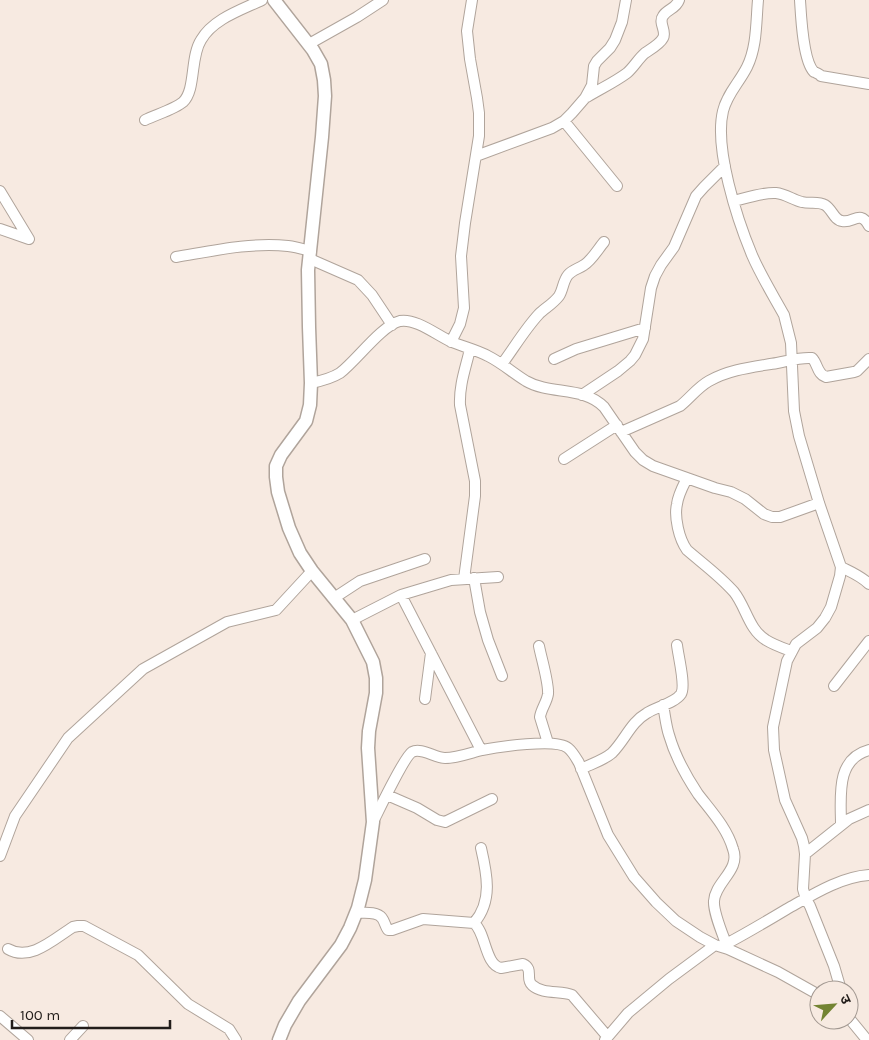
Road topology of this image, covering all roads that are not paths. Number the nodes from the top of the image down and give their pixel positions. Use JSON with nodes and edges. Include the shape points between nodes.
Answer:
{"nodes":[{"id":1,"x":262,"y":0,"type":"edge"},
{"id":2,"x":274,"y":0,"type":"edge"},
{"id":3,"x":383,"y":0,"type":"edge"},
{"id":4,"x":472,"y":0,"type":"edge"},
{"id":5,"x":626,"y":0,"type":"edge"},
{"id":6,"x":679,"y":0,"type":"edge"},
{"id":7,"x":758,"y":0,"type":"edge"},
{"id":8,"x":800,"y":0,"type":"edge"},
{"id":9,"x":309,"y":44,"type":"junction"},
{"id":10,"x":869,"y":84,"type":"edge"},
{"id":11,"x":585,"y":98,"type":"junction"},
{"id":12,"x":145,"y":120,"type":"dead end"},
{"id":13,"x":564,"y":121,"type":"junction"},
{"id":14,"x":476,"y":156,"type":"junction"},
{"id":15,"x":725,"y":166,"type":"junction"},
{"id":16,"x":616,"y":186,"type":"dead end"},
{"id":17,"x":0,"y":191,"type":"edge"},
{"id":18,"x":734,"y":201,"type":"junction"},
{"id":19,"x":869,"y":226,"type":"edge"},
{"id":20,"x":0,"y":229,"type":"edge"},
{"id":21,"x":604,"y":242,"type":"dead end"},
{"id":22,"x":310,"y":255,"type":"junction"},
{"id":23,"x":176,"y":257,"type":"dead end"},
{"id":24,"x":392,"y":325,"type":"junction"},
{"id":25,"x":645,"y":328,"type":"junction"},
{"id":26,"x":451,"y":342,"type":"junction"},
{"id":27,"x":470,"y":349,"type":"junction"},
{"id":28,"x":554,"y":359,"type":"dead end"},
{"id":29,"x":869,"y":359,"type":"edge"},
{"id":30,"x":792,"y":360,"type":"junction"},
{"id":31,"x":502,"y":364,"type":"junction"},
{"id":32,"x":311,"y":383,"type":"junction"},
{"id":33,"x":582,"y":395,"type":"junction"},
{"id":34,"x":619,"y":429,"type":"junction"},
{"id":35,"x":564,"y":459,"type":"dead end"},
{"id":36,"x":687,"y":478,"type":"junction"},
{"id":37,"x":819,"y":503,"type":"junction"},
{"id":38,"x":425,"y":559,"type":"dead end"},
{"id":39,"x":841,"y":567,"type":"junction"},
{"id":40,"x":312,"y":571,"type":"junction"},
{"id":41,"x":498,"y":576,"type":"dead end"},
{"id":42,"x":469,"y":578,"type":"junction"},
{"id":43,"x":869,"y":584,"type":"edge"},
{"id":44,"x":401,"y":595,"type":"junction"},
{"id":45,"x":334,"y":598,"type":"junction"},
{"id":46,"x":352,"y":620,"type":"junction"},
{"id":47,"x":869,"y":641,"type":"edge"},
{"id":48,"x":677,"y":645,"type":"dead end"},
{"id":49,"x":539,"y":646,"type":"dead end"},
{"id":50,"x":792,"y":651,"type":"junction"},
{"id":51,"x":431,"y":653,"type":"junction"},
{"id":52,"x":502,"y":676,"type":"dead end"},
{"id":53,"x":834,"y":686,"type":"dead end"},
{"id":54,"x":425,"y":699,"type":"dead end"},
{"id":55,"x":663,"y":705,"type":"junction"},
{"id":56,"x":548,"y":743,"type":"junction"},
{"id":57,"x":481,"y":750,"type":"junction"},
{"id":58,"x":869,"y":750,"type":"edge"},
{"id":59,"x":581,"y":769,"type":"junction"},
{"id":60,"x":387,"y":795,"type":"junction"},
{"id":61,"x":492,"y":799,"type":"dead end"},
{"id":62,"x":869,"y":810,"type":"edge"},
{"id":63,"x":373,"y":822,"type":"junction"},
{"id":64,"x":841,"y":825,"type":"junction"},
{"id":65,"x":481,"y":848,"type":"dead end"},
{"id":66,"x":805,"y":854,"type":"junction"},
{"id":67,"x":0,"y":856,"type":"edge"},
{"id":68,"x":869,"y":875,"type":"edge"},
{"id":69,"x":806,"y":899,"type":"junction"},
{"id":70,"x":356,"y":914,"type":"junction"},
{"id":71,"x":474,"y":924,"type":"junction"},
{"id":72,"x":715,"y":945,"type":"junction"},
{"id":73,"x":727,"y":946,"type":"junction"},
{"id":74,"x":8,"y":949,"type":"dead end"},
{"id":75,"x":838,"y":980,"type":"edge"},
{"id":76,"x":809,"y":989,"type":"edge"},
{"id":77,"x":0,"y":1016,"type":"edge"},
{"id":78,"x":83,"y":1026,"type":"dead end"},
{"id":79,"x":859,"y":1030,"type":"edge"},
{"id":80,"x":24,"y":1038,"type":"edge"},
{"id":81,"x":606,"y":1038,"type":"edge"},
{"id":82,"x":70,"y":1040,"type":"edge"},
{"id":83,"x":236,"y":1040,"type":"edge"},
{"id":84,"x":279,"y":1040,"type":"edge"},
{"id":85,"x":867,"y":1040,"type":"edge"}],
"edges":[{"from":1,"to":12,"type":"street","via":[[206,32],[196,52],[191,88],[184,102]]},
{"from":2,"to":9,"type":"street"},
{"from":3,"to":9,"type":"street"},
{"from":4,"to":14,"type":"street","via":[[467,31],[478,98]]},
{"from":5,"to":11,"type":"street","via":[[619,32],[594,66],[592,85]]},
{"from":6,"to":11,"type":"street","via":[[662,17],[662,40],[628,72]]},
{"from":7,"to":15,"type":"street","via":[[751,57],[722,113]]},
{"from":8,"to":10,"type":"street","via":[[808,58],[814,72]]},
{"from":9,"to":22,"type":"street","via":[[321,64],[325,96]]},
{"from":11,"to":13,"type":"street"},
{"from":13,"to":14,"type":"street"},
{"from":13,"to":16,"type":"street"},
{"from":14,"to":26,"type":"street","via":[[461,256],[463,317]]},
{"from":15,"to":18,"type":"street"},
{"from":15,"to":25,"type":"street","via":[[696,196],[674,247],[655,276]]},
{"from":17,"to":20,"type":"street","via":[[28,238]]},
{"from":18,"to":19,"type":"street","via":[[777,193],[803,202],[824,204],[840,221],[862,218]]},
{"from":18,"to":30,"type":"street","via":[[752,255],[784,316]]},
{"from":21,"to":31,"type":"street","via":[[589,261],[566,277],[560,295],[537,316]]},
{"from":22,"to":23,"type":"street","via":[[288,246],[272,245]]},
{"from":22,"to":24,"type":"street","via":[[358,280]]},
{"from":22,"to":32,"type":"street","via":[[308,327]]},
{"from":24,"to":26,"type":"street","via":[[412,322]]},
{"from":24,"to":32,"type":"street","via":[[338,374]]},
{"from":25,"to":28,"type":"street"},
{"from":25,"to":33,"type":"street","via":[[640,347],[630,361]]},
{"from":26,"to":27,"type":"street"},
{"from":27,"to":31,"type":"street"},
{"from":27,"to":42,"type":"street","via":[[459,396],[475,481]]},
{"from":29,"to":30,"type":"street","via":[[857,371],[826,377],[812,358]]},
{"from":30,"to":34,"type":"street","via":[[719,375],[669,412]]},
{"from":30,"to":37,"type":"street","via":[[794,411]]},
{"from":31,"to":33,"type":"street","via":[[532,384]]},
{"from":32,"to":40,"type":"street","via":[[306,421],[281,455],[276,477],[288,528]]},
{"from":33,"to":34,"type":"street","via":[[598,401]]},
{"from":34,"to":35,"type":"street"},
{"from":34,"to":36,"type":"street","via":[[642,460]]},
{"from":36,"to":37,"type":"street","via":[[739,496],[772,517]]},
{"from":36,"to":50,"type":"street","via":[[676,504],[683,544],[734,592],[758,634]]},
{"from":37,"to":39,"type":"street"},
{"from":38,"to":45,"type":"street","via":[[360,581]]},
{"from":39,"to":43,"type":"street"},
{"from":39,"to":50,"type":"street","via":[[825,618]]},
{"from":40,"to":45,"type":"street"},
{"from":40,"to":67,"type":"street","via":[[276,610],[227,622],[143,669],[68,738],[15,816]]},
{"from":41,"to":42,"type":"street"},
{"from":42,"to":44,"type":"street"},
{"from":42,"to":52,"type":"street"},
{"from":44,"to":46,"type":"street"},
{"from":44,"to":51,"type":"street"},
{"from":45,"to":46,"type":"street"},
{"from":46,"to":63,"type":"street","via":[[373,662],[376,678],[368,748]]},
{"from":47,"to":53,"type":"street"},
{"from":48,"to":55,"type":"street","via":[[683,687],[681,694]]},
{"from":49,"to":56,"type":"street","via":[[548,689],[540,717]]},
{"from":50,"to":66,"type":"street","via":[[787,660],[773,727],[774,744],[785,800],[802,838]]},
{"from":51,"to":54,"type":"street"},
{"from":51,"to":57,"type":"street"},
{"from":55,"to":59,"type":"street","via":[[637,720],[607,756]]},
{"from":55,"to":73,"type":"street","via":[[668,734],[681,764],[734,850],[734,862],[715,895],[714,903]]},
{"from":56,"to":57,"type":"street"},
{"from":56,"to":59,"type":"street","via":[[568,747]]},
{"from":57,"to":60,"type":"street","via":[[446,758],[413,751]]},
{"from":58,"to":64,"type":"street","via":[[856,756],[843,774]]},
{"from":59,"to":72,"type":"street","via":[[608,835],[634,877],[676,922]]},
{"from":60,"to":61,"type":"street","via":[[445,822]]},
{"from":60,"to":63,"type":"street"},
{"from":62,"to":64,"type":"street"},
{"from":63,"to":70,"type":"street"},
{"from":64,"to":66,"type":"street"},
{"from":65,"to":71,"type":"street","via":[[487,891],[482,913]]},
{"from":66,"to":69,"type":"street","via":[[803,889]]},
{"from":68,"to":69,"type":"street","via":[[846,879]]},
{"from":69,"to":73,"type":"street"},
{"from":69,"to":75,"type":"street"},
{"from":70,"to":71,"type":"street","via":[[378,914],[388,930],[423,920]]},
{"from":70,"to":84,"type":"street","via":[[341,945],[299,1001]]},
{"from":71,"to":81,"type":"street","via":[[478,926],[494,965],[501,968],[526,965],[531,985],[572,995]]},
{"from":72,"to":73,"type":"street"},
{"from":72,"to":81,"type":"street","via":[[628,1013]]},
{"from":73,"to":76,"type":"street"},
{"from":74,"to":83,"type":"street","via":[[21,954],[33,952],[73,927],[84,926],[138,954],[188,1004],[229,1030]]},
{"from":77,"to":80,"type":"street"},
{"from":78,"to":82,"type":"street"},
{"from":79,"to":85,"type":"street"}]}
